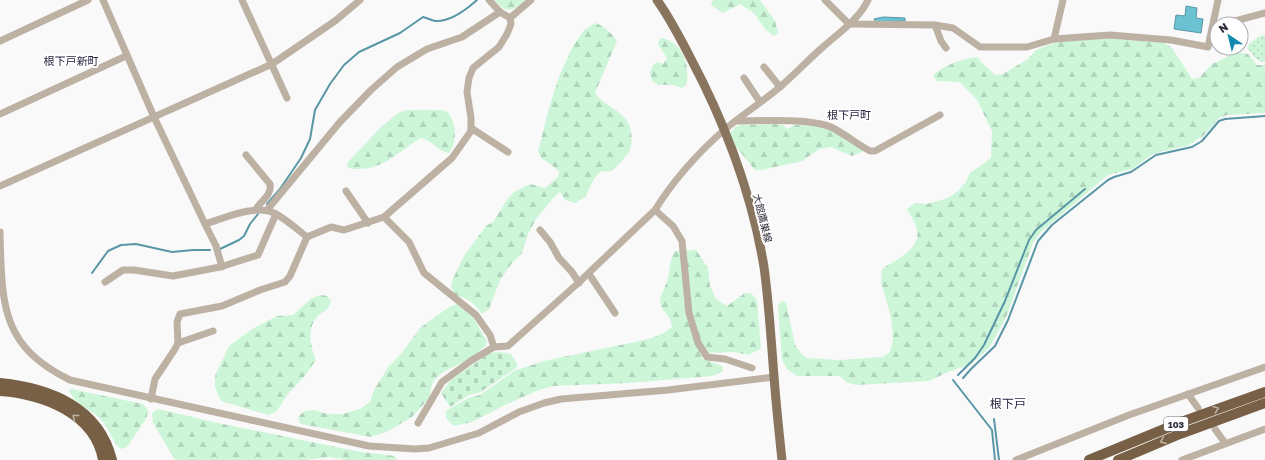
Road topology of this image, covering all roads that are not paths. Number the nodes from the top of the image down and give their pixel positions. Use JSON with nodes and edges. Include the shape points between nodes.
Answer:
{"nodes":[{"id":1,"x":88,"y":0,"type":"edge"},
{"id":2,"x":103,"y":0,"type":"edge"},
{"id":3,"x":242,"y":0,"type":"edge"},
{"id":4,"x":360,"y":0,"type":"edge"},
{"id":5,"x":489,"y":0,"type":"edge"},
{"id":6,"x":531,"y":0,"type":"edge"},
{"id":7,"x":657,"y":0,"type":"edge"},
{"id":8,"x":825,"y":0,"type":"edge"},
{"id":9,"x":868,"y":0,"type":"edge"},
{"id":10,"x":1063,"y":0,"type":"edge"},
{"id":11,"x":1218,"y":0,"type":"edge"},
{"id":12,"x":500,"y":12,"type":"junction"},
{"id":13,"x":1265,"y":13,"type":"edge"},
{"id":14,"x":1216,"y":16,"type":"edge"},
{"id":15,"x":1249,"y":17,"type":"edge"},
{"id":16,"x":510,"y":18,"type":"junction"},
{"id":17,"x":849,"y":24,"type":"junction"},
{"id":18,"x":935,"y":25,"type":"junction"},
{"id":19,"x":1054,"y":39,"type":"junction"},
{"id":20,"x":0,"y":42,"type":"edge"},
{"id":21,"x":1209,"y":44,"type":"edge"},
{"id":22,"x":946,"y":48,"type":"dead end"},
{"id":23,"x":126,"y":56,"type":"junction"},
{"id":24,"x":272,"y":64,"type":"junction"},
{"id":25,"x":764,"y":67,"type":"dead end"},
{"id":26,"x":744,"y":78,"type":"dead end"},
{"id":27,"x":780,"y":87,"type":"junction"},
{"id":28,"x":288,"y":98,"type":"dead end"},
{"id":29,"x":760,"y":102,"type":"junction"},
{"id":30,"x":0,"y":114,"type":"edge"},
{"id":31,"x":940,"y":115,"type":"dead end"},
{"id":32,"x":154,"y":117,"type":"junction"},
{"id":33,"x":736,"y":121,"type":"junction"},
{"id":34,"x":471,"y":128,"type":"junction"},
{"id":35,"x":725,"y":129,"type":"junction"},
{"id":36,"x":508,"y":152,"type":"dead end"},
{"id":37,"x":246,"y":155,"type":"dead end"},
{"id":38,"x":0,"y":186,"type":"edge"},
{"id":39,"x":346,"y":191,"type":"dead end"},
{"id":40,"x":256,"y":209,"type":"junction"},
{"id":41,"x":267,"y":210,"type":"junction"},
{"id":42,"x":655,"y":210,"type":"junction"},
{"id":43,"x":276,"y":214,"type":"junction"},
{"id":44,"x":384,"y":217,"type":"junction"},
{"id":45,"x":368,"y":223,"type":"junction"},
{"id":46,"x":206,"y":224,"type":"junction"},
{"id":47,"x":540,"y":230,"type":"dead end"},
{"id":48,"x":0,"y":232,"type":"edge"},
{"id":49,"x":307,"y":237,"type":"junction"},
{"id":50,"x":222,"y":267,"type":"junction"},
{"id":51,"x":589,"y":274,"type":"junction"},
{"id":52,"x":106,"y":282,"type":"dead end"},
{"id":53,"x":579,"y":283,"type":"junction"},
{"id":54,"x":615,"y":314,"type":"dead end"},
{"id":55,"x":213,"y":331,"type":"dead end"},
{"id":56,"x":178,"y":343,"type":"junction"},
{"id":57,"x":494,"y":347,"type":"junction"},
{"id":58,"x":1265,"y":367,"type":"edge"},
{"id":59,"x":752,"y":368,"type":"dead end"},
{"id":60,"x":774,"y":377,"type":"junction"},
{"id":61,"x":0,"y":383,"type":"edge"},
{"id":62,"x":0,"y":390,"type":"edge"},
{"id":63,"x":1265,"y":392,"type":"edge"},
{"id":64,"x":1188,"y":394,"type":"junction"},
{"id":65,"x":150,"y":399,"type":"junction"},
{"id":66,"x":1265,"y":402,"type":"edge"},
{"id":67,"x":1198,"y":408,"type":"dead end"},
{"id":68,"x":418,"y":423,"type":"dead end"},
{"id":69,"x":1215,"y":429,"type":"dead end"},
{"id":70,"x":1265,"y":429,"type":"edge"},
{"id":71,"x":1150,"y":435,"type":"junction"},
{"id":72,"x":1225,"y":443,"type":"junction"},
{"id":73,"x":1020,"y":459,"type":"edge"},
{"id":74,"x":103,"y":460,"type":"edge"},
{"id":75,"x":112,"y":460,"type":"edge"},
{"id":76,"x":782,"y":460,"type":"edge"},
{"id":77,"x":1082,"y":460,"type":"edge"},
{"id":78,"x":1089,"y":460,"type":"edge"},
{"id":79,"x":1119,"y":460,"type":"edge"},
{"id":80,"x":1182,"y":460,"type":"edge"}],
"edges":[{"from":1,"to":20,"type":"street"},
{"from":2,"to":23,"type":"street"},
{"from":3,"to":24,"type":"street"},
{"from":4,"to":24,"type":"street","via":[[335,21]]},
{"from":5,"to":12,"type":"street"},
{"from":6,"to":16,"type":"street"},
{"from":7,"to":35,"type":"main road","name":"大館鷹巣線","via":[[700,76]]},
{"from":8,"to":17,"type":"street"},
{"from":9,"to":17,"type":"street","via":[[864,9]]},
{"from":10,"to":19,"type":"street"},
{"from":11,"to":14,"type":"street"},
{"from":12,"to":16,"type":"street"},
{"from":12,"to":41,"type":"street","via":[[462,37],[427,49],[397,67],[340,122]]},
{"from":13,"to":15,"type":"street"},
{"from":16,"to":34,"type":"street","via":[[511,24],[500,47],[473,68],[469,78],[467,92]]},
{"from":17,"to":18,"type":"street"},
{"from":17,"to":27,"type":"street"},
{"from":18,"to":19,"type":"street","via":[[953,28],[980,47],[1027,47]]},
{"from":18,"to":22,"type":"street"},
{"from":19,"to":21,"type":"street","via":[[1110,35],[1171,40],[1208,47]]},
{"from":23,"to":30,"type":"street"},
{"from":23,"to":32,"type":"street"},
{"from":24,"to":28,"type":"street"},
{"from":24,"to":32,"type":"street"},
{"from":25,"to":27,"type":"street"},
{"from":26,"to":29,"type":"street"},
{"from":27,"to":29,"type":"street"},
{"from":29,"to":33,"type":"street"},
{"from":31,"to":33,"type":"street","via":[[875,151],[870,151],[831,127],[821,124]]},
{"from":32,"to":38,"type":"street"},
{"from":32,"to":46,"type":"street"},
{"from":33,"to":35,"type":"street"},
{"from":34,"to":36,"type":"street"},
{"from":34,"to":44,"type":"street","via":[[452,158]]},
{"from":35,"to":42,"type":"street","via":[[697,157]]},
{"from":35,"to":60,"type":"main road","name":"大館鷹巣線","via":[[755,224],[769,310]]},
{"from":37,"to":40,"type":"street","via":[[270,184],[271,189]]},
{"from":39,"to":45,"type":"street"},
{"from":40,"to":41,"type":"street"},
{"from":40,"to":46,"type":"street"},
{"from":41,"to":43,"type":"street"},
{"from":42,"to":51,"type":"street"},
{"from":42,"to":59,"type":"street","via":[[673,226],[682,240],[689,313],[698,343],[707,357],[725,359]]},
{"from":43,"to":49,"type":"street"},
{"from":43,"to":50,"type":"street","via":[[258,255]]},
{"from":44,"to":45,"type":"street"},
{"from":44,"to":57,"type":"street","via":[[409,242],[424,273],[476,314],[490,335]]},
{"from":45,"to":49,"type":"street","via":[[344,230],[331,226]]},
{"from":46,"to":50,"type":"street"},
{"from":47,"to":53,"type":"street"},
{"from":48,"to":65,"type":"street","via":[[2,291],[6,313],[23,347],[53,372],[70,380]]},
{"from":49,"to":56,"type":"street","via":[[285,282],[222,306],[180,314],[177,322]]},
{"from":50,"to":52,"type":"street","via":[[173,276],[123,270]]},
{"from":51,"to":53,"type":"street"},
{"from":51,"to":54,"type":"street"},
{"from":53,"to":57,"type":"street","via":[[508,346]]},
{"from":55,"to":56,"type":"street"},
{"from":56,"to":65,"type":"street","via":[[155,379]]},
{"from":57,"to":68,"type":"street","via":[[442,382]]},
{"from":58,"to":64,"type":"street"},
{"from":60,"to":65,"type":"street","via":[[668,390],[561,399],[519,412],[478,433],[429,448],[415,449],[369,446]]},
{"from":60,"to":76,"type":"main road","name":"大館鷹巣線"},
{"from":61,"to":75,"type":"highway","via":[[52,394],[80,410],[101,433]]},
{"from":74,"to":62,"type":"highway","one_way":true,"via":[[91,433],[74,416],[51,402]]},
{"from":71,"to":63,"type":"highway","number":"103","one_way":true},
{"from":64,"to":67,"type":"street"},
{"from":64,"to":73,"type":"street"},
{"from":66,"to":79,"type":"highway","number":"103","one_way":true},
{"from":69,"to":72,"type":"street"},
{"from":70,"to":72,"type":"street"},
{"from":71,"to":77,"type":"highway"},
{"from":71,"to":78,"type":"highway","number":"103"},
{"from":72,"to":80,"type":"street"}]}
